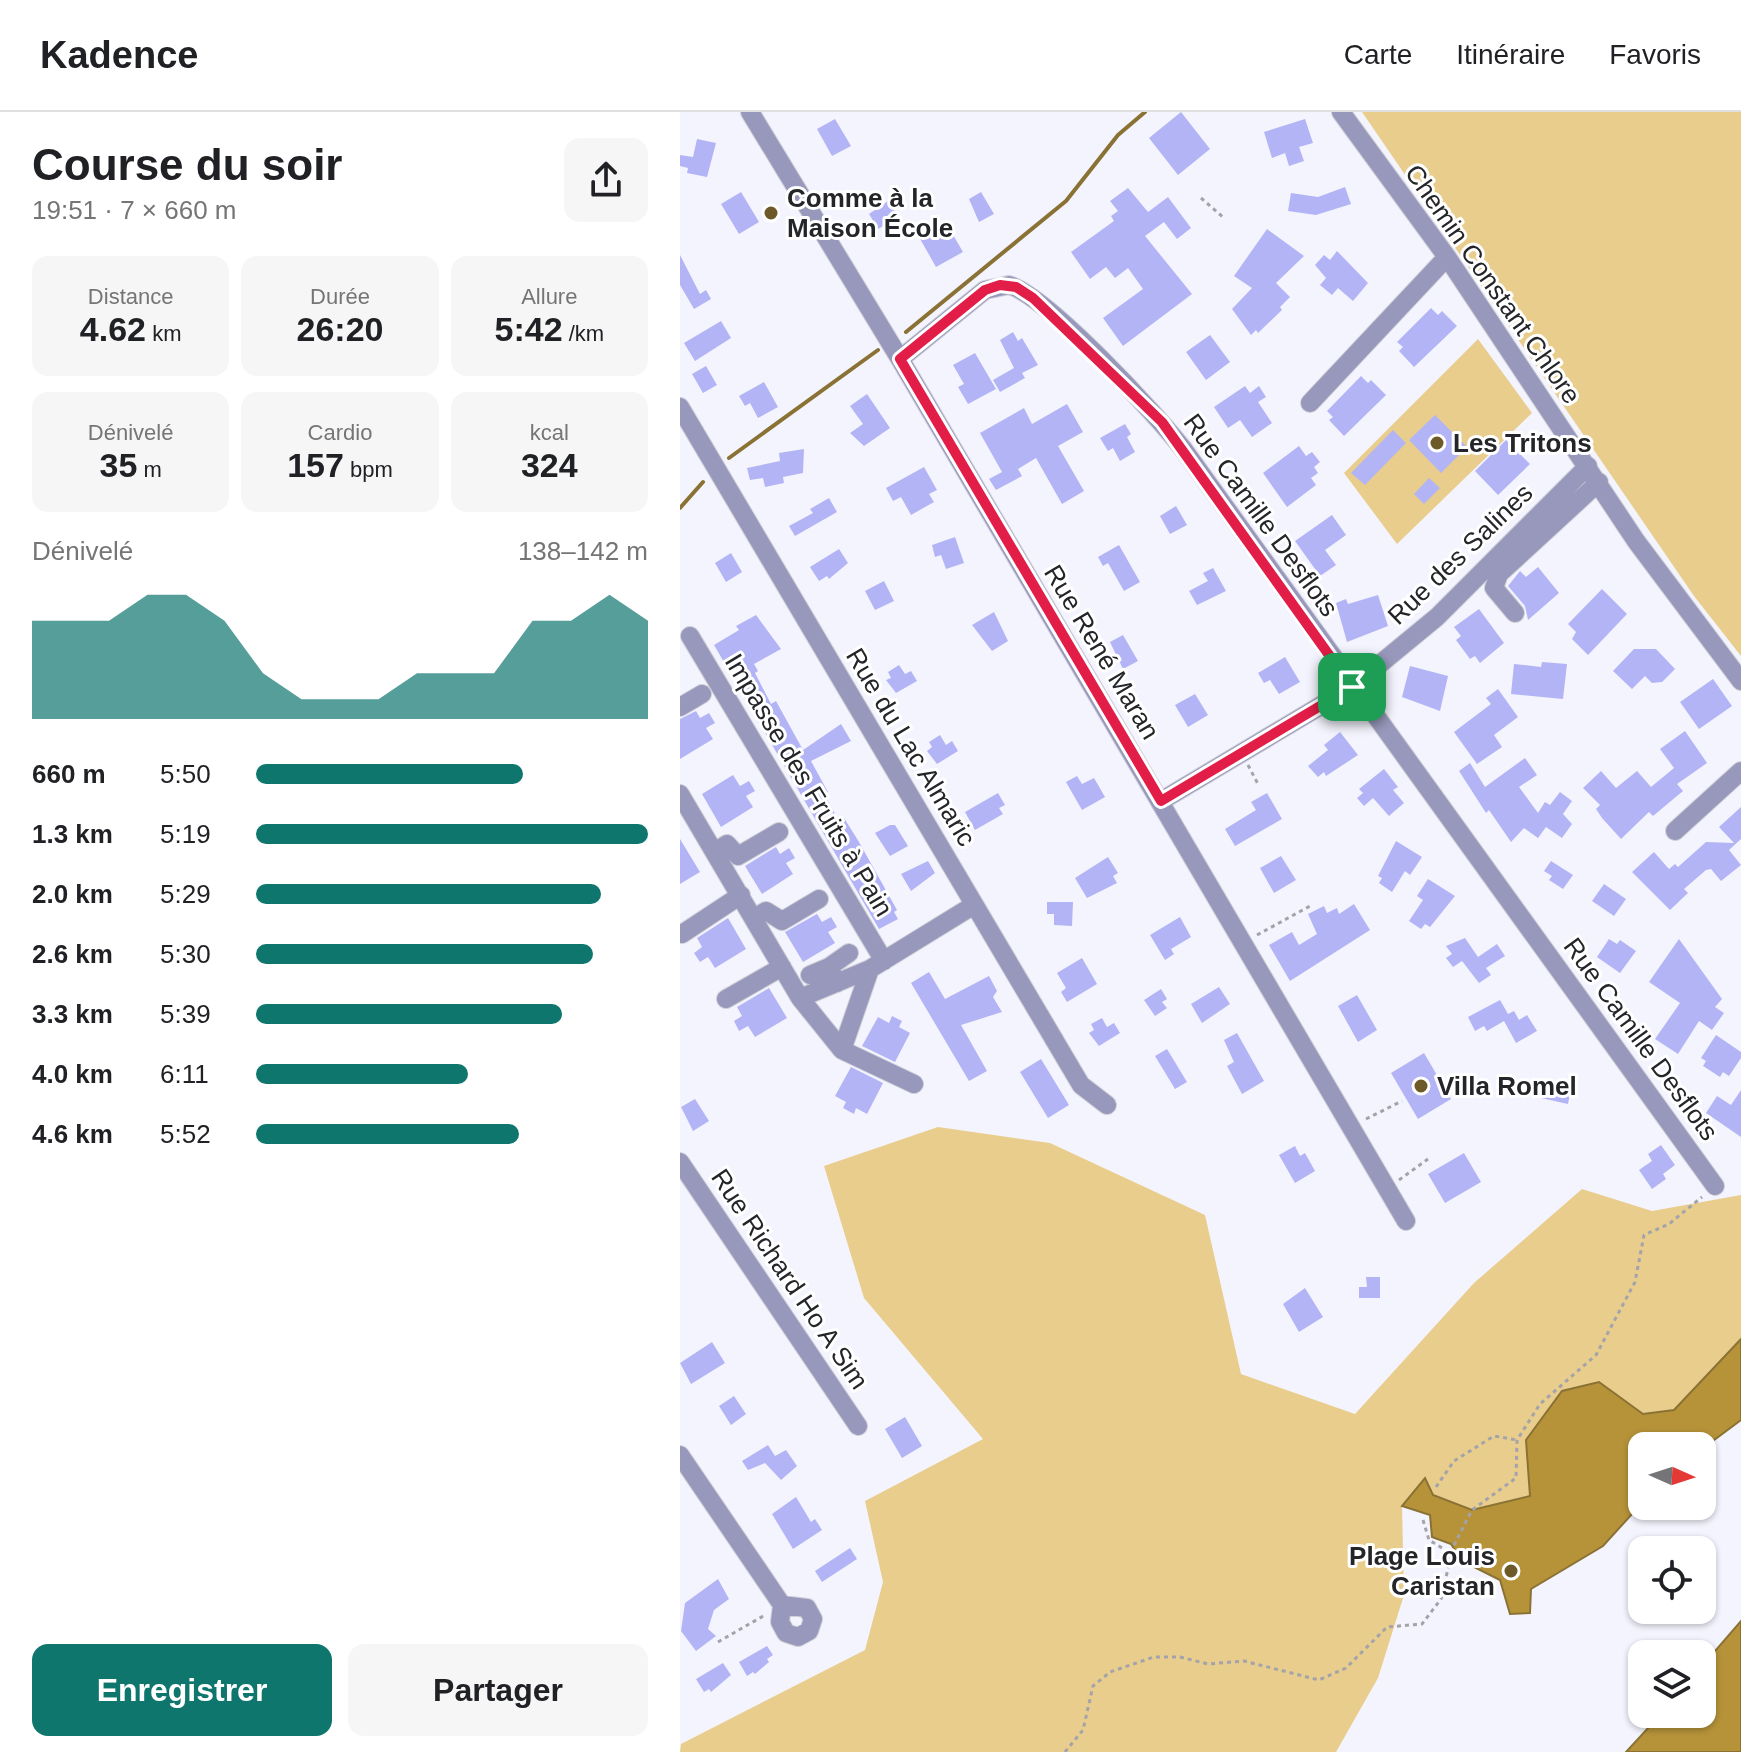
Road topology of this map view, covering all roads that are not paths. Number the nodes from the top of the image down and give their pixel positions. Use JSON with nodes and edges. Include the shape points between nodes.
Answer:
{"nodes":[{"id":1,"x":750,"y":112,"type":"edge"},
{"id":2,"x":1341,"y":112,"type":"edge"},
{"id":3,"x":1447,"y":257,"type":"junction"},
{"id":4,"x":900,"y":359,"type":"junction"},
{"id":5,"x":1310,"y":403,"type":"dead end"},
{"id":6,"x":680,"y":407,"type":"edge"},
{"id":7,"x":1588,"y":466,"type":"junction"},
{"id":8,"x":1599,"y":482,"type":"junction"},
{"id":9,"x":1515,"y":613,"type":"dead end"},
{"id":10,"x":690,"y":636,"type":"dead end"},
{"id":11,"x":1741,"y":681,"type":"edge"},
{"id":12,"x":1352,"y":687,"type":"junction"},
{"id":13,"x":702,"y":694,"type":"dead end"},
{"id":14,"x":680,"y":707,"type":"edge"},
{"id":15,"x":1741,"y":771,"type":"edge"},
{"id":16,"x":680,"y":794,"type":"edge"},
{"id":17,"x":1161,"y":801,"type":"junction"},
{"id":18,"x":688,"y":823,"type":"edge"},
{"id":19,"x":1675,"y":831,"type":"dead end"},
{"id":20,"x":779,"y":832,"type":"dead end"},
{"id":21,"x":716,"y":851,"type":"junction"},
{"id":22,"x":741,"y":895,"type":"junction"},
{"id":23,"x":819,"y":899,"type":"dead end"},
{"id":24,"x":974,"y":905,"type":"junction"},
{"id":25,"x":754,"y":918,"type":"junction"},
{"id":26,"x":682,"y":934,"type":"edge"},
{"id":27,"x":849,"y":953,"type":"dead end"},
{"id":28,"x":877,"y":965,"type":"junction"},
{"id":29,"x":782,"y":967,"type":"junction"},
{"id":30,"x":810,"y":975,"type":"dead end"},
{"id":31,"x":833,"y":975,"type":"junction"},
{"id":32,"x":800,"y":998,"type":"junction"},
{"id":33,"x":726,"y":999,"type":"dead end"},
{"id":34,"x":842,"y":1050,"type":"junction"},
{"id":35,"x":914,"y":1084,"type":"dead end"},
{"id":36,"x":1107,"y":1105,"type":"dead end"},
{"id":37,"x":680,"y":1162,"type":"edge"},
{"id":38,"x":1715,"y":1186,"type":"road end"},
{"id":39,"x":1406,"y":1221,"type":"dead end"},
{"id":40,"x":858,"y":1426,"type":"dead end"},
{"id":41,"x":680,"y":1455,"type":"edge"},
{"id":42,"x":782,"y":1605,"type":"road end"}],
"edges":[{"from":1,"to":4,"type":"street","name":"Rue René Maran"},
{"from":2,"to":3,"type":"street","name":"Chemin Constant Chlore"},
{"from":3,"to":5,"type":"street"},
{"from":3,"to":7,"type":"street","name":"Chemin Constant Chlore"},
{"from":4,"to":12,"type":"street","name":"Rue Camille Desflots","via":[[985,290],[1009,285],[1024,292],[1162,422]]},
{"from":4,"to":17,"type":"street","name":"Rue René Maran"},
{"from":6,"to":24,"type":"street","name":"Rue du Lac Almaric"},
{"from":7,"to":8,"type":"street","name":"Chemin Constant Chlore"},
{"from":7,"to":12,"type":"street","name":"Rue des Salines","via":[[1437,617]]},
{"from":8,"to":9,"type":"street","via":[[1499,574],[1494,588]]},
{"from":8,"to":11,"type":"street","name":"Chemin Constant Chlore","via":[[1636,541]]},
{"from":10,"to":28,"type":"street","name":"Impasse des Fruits à Pain"},
{"from":12,"to":17,"type":"street","name":"Rue des Salines"},
{"from":12,"to":38,"type":"street","name":"Rue Camille Desflots"},
{"from":13,"to":14,"type":"street"},
{"from":15,"to":19,"type":"street"},
{"from":16,"to":18,"type":"street"},
{"from":17,"to":39,"type":"street","name":"Rue René Maran"},
{"from":18,"to":21,"type":"street"},
{"from":20,"to":21,"type":"street","via":[[738,856],[727,844]]},
{"from":21,"to":22,"type":"street"},
{"from":22,"to":25,"type":"street"},
{"from":22,"to":26,"type":"street"},
{"from":23,"to":25,"type":"street","via":[[782,921],[766,911]]},
{"from":24,"to":28,"type":"street"},
{"from":24,"to":36,"type":"street","name":"Rue du Lac Almaric","via":[[1081,1085]]},
{"from":25,"to":29,"type":"street"},
{"from":27,"to":31,"type":"street"},
{"from":28,"to":31,"type":"street"},
{"from":28,"to":34,"type":"street"},
{"from":29,"to":32,"type":"street"},
{"from":29,"to":33,"type":"street"},
{"from":30,"to":31,"type":"street"},
{"from":31,"to":32,"type":"street"},
{"from":32,"to":34,"type":"street"},
{"from":34,"to":35,"type":"street"},
{"from":37,"to":40,"type":"street","name":"Rue Richard Ho A Sim"},
{"from":41,"to":42,"type":"street"}]}
